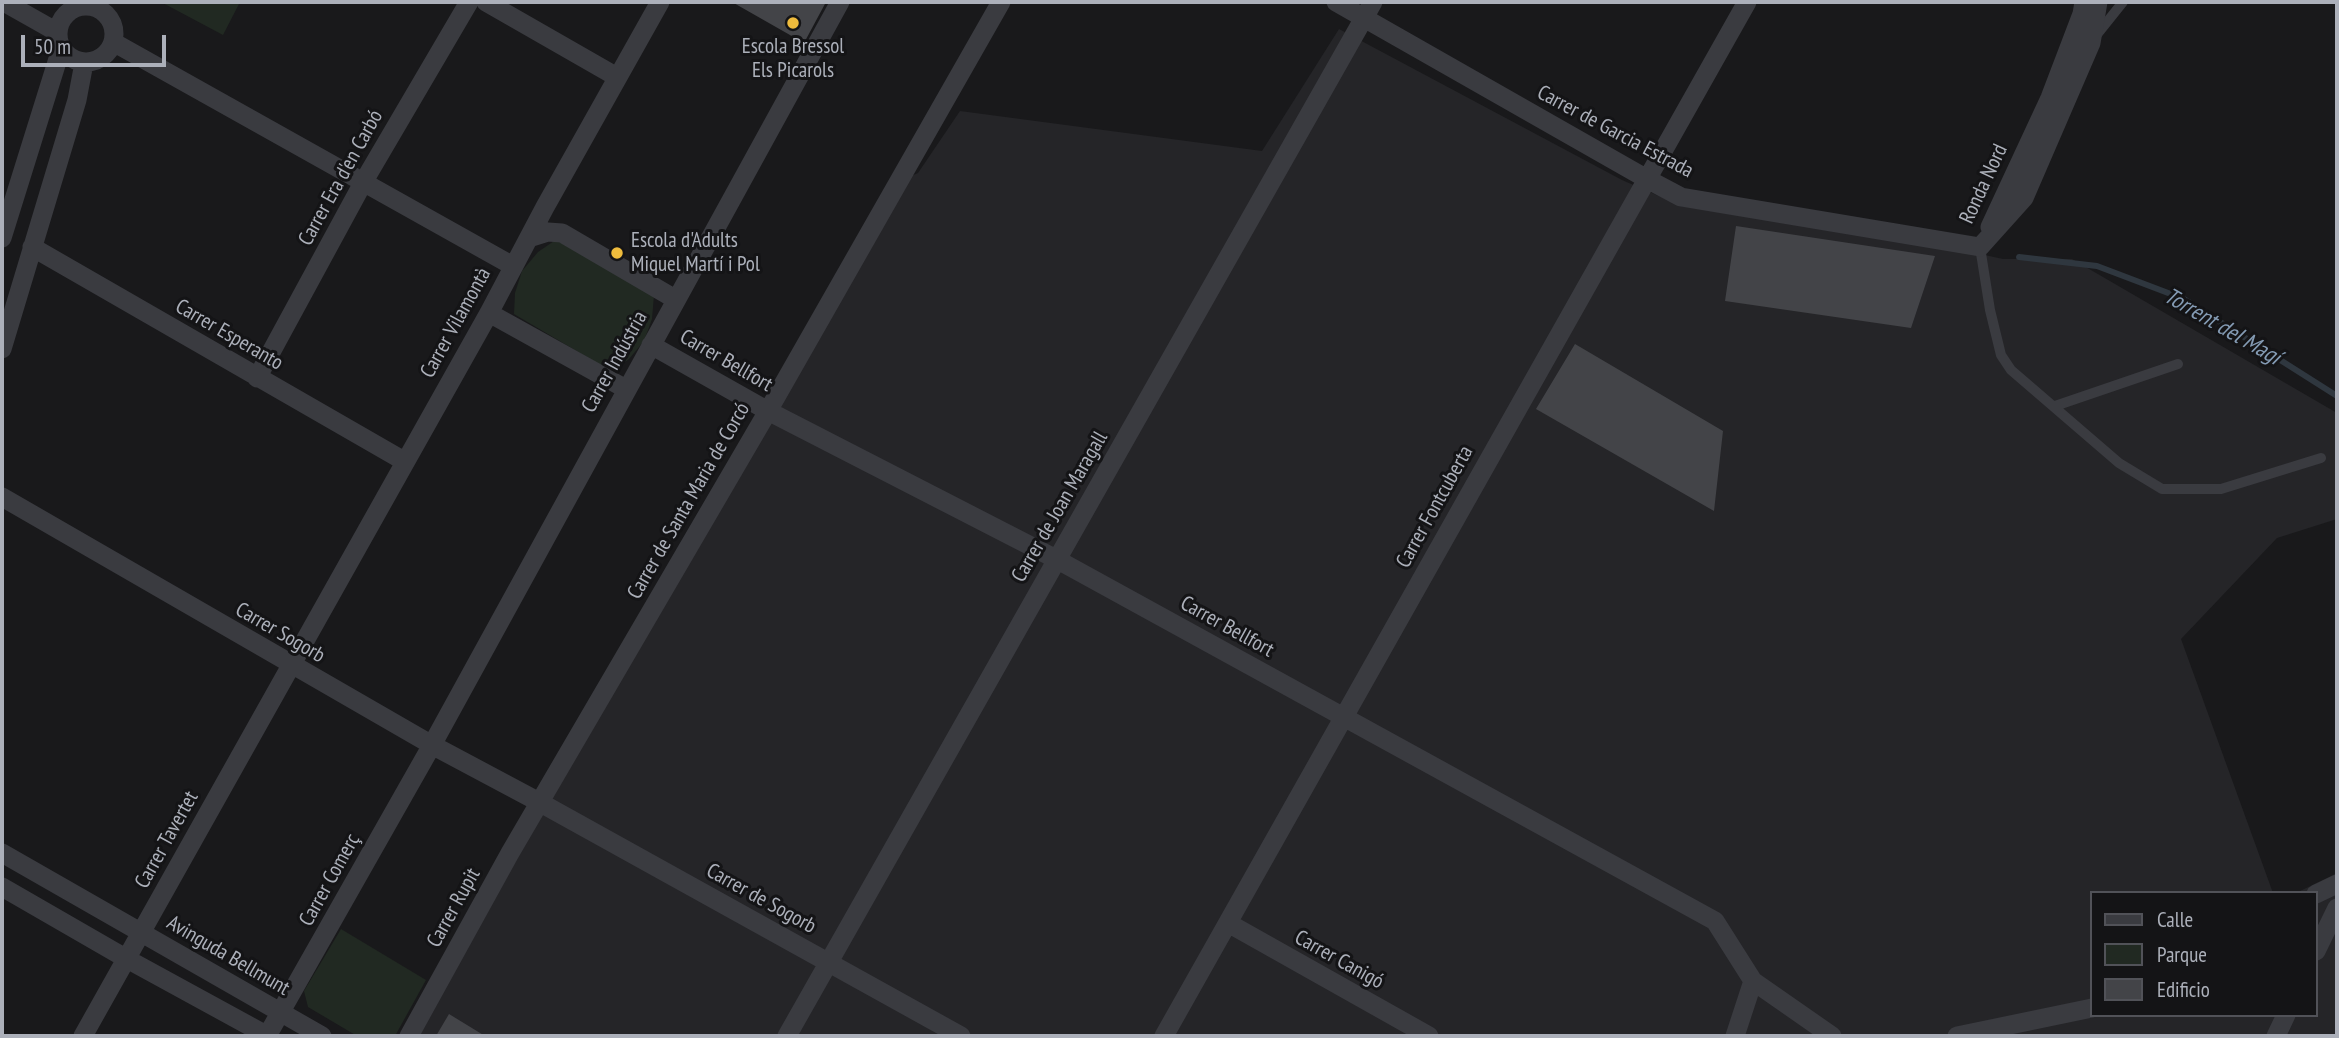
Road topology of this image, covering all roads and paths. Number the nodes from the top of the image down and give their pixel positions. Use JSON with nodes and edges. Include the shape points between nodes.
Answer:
{"nodes":[{"id":1,"x":4,"y":2,"type":"edge"},
{"id":2,"x":469,"y":2,"type":"edge"},
{"id":3,"x":486,"y":2,"type":"edge"},
{"id":4,"x":660,"y":2,"type":"edge"},
{"id":5,"x":840,"y":2,"type":"edge"},
{"id":6,"x":1001,"y":2,"type":"edge"},
{"id":7,"x":1336,"y":2,"type":"edge"},
{"id":8,"x":1747,"y":2,"type":"edge"},
{"id":9,"x":2084,"y":2,"type":"edge"},
{"id":10,"x":2098,"y":2,"type":"edge"},
{"id":11,"x":2123,"y":2,"type":"edge"},
{"id":12,"x":79,"y":4,"type":"edge"},
{"id":13,"x":104,"y":7,"type":"edge"},
{"id":14,"x":1369,"y":10,"type":"edge"},
{"id":15,"x":59,"y":41,"type":"junction"},
{"id":16,"x":113,"y":42,"type":"junction"},
{"id":17,"x":2091,"y":43,"type":"junction"},
{"id":18,"x":84,"y":63,"type":"junction"},
{"id":19,"x":617,"y":76,"type":"junction"},
{"id":20,"x":1647,"y":179,"type":"junction"},
{"id":21,"x":364,"y":181,"type":"junction"},
{"id":22,"x":2,"y":233,"type":"edge"},
{"id":23,"x":530,"y":238,"type":"junction"},
{"id":24,"x":32,"y":247,"type":"junction"},
{"id":25,"x":1980,"y":247,"type":"junction"},
{"id":26,"x":513,"y":266,"type":"junction"},
{"id":27,"x":675,"y":299,"type":"junction"},
{"id":28,"x":489,"y":313,"type":"junction"},
{"id":29,"x":651,"y":345,"type":"junction"},
{"id":30,"x":2,"y":349,"type":"edge"},
{"id":31,"x":2178,"y":364,"type":"dead end"},
{"id":32,"x":257,"y":378,"type":"junction"},
{"id":33,"x":626,"y":389,"type":"junction"},
{"id":34,"x":2054,"y":406,"type":"junction"},
{"id":35,"x":768,"y":411,"type":"junction"},
{"id":36,"x":2321,"y":457,"type":"dead end"},
{"id":37,"x":404,"y":461,"type":"junction"},
{"id":38,"x":2,"y":497,"type":"edge"},
{"id":39,"x":1056,"y":559,"type":"junction"},
{"id":40,"x":291,"y":665,"type":"junction"},
{"id":41,"x":1343,"y":717,"type":"junction"},
{"id":42,"x":432,"y":745,"type":"junction"},
{"id":43,"x":539,"y":802,"type":"junction"},
{"id":44,"x":2,"y":853,"type":"edge"},
{"id":45,"x":2337,"y":884,"type":"edge"},
{"id":46,"x":2,"y":887,"type":"edge"},
{"id":47,"x":2318,"y":893,"type":"edge"},
{"id":48,"x":2337,"y":908,"type":"edge"},
{"id":49,"x":1227,"y":923,"type":"junction"},
{"id":50,"x":142,"y":932,"type":"junction"},
{"id":51,"x":2318,"y":947,"type":"edge"},
{"id":52,"x":127,"y":959,"type":"junction"},
{"id":53,"x":830,"y":963,"type":"junction"},
{"id":54,"x":1753,"y":981,"type":"junction"},
{"id":55,"x":2090,"y":1008,"type":"edge"},
{"id":56,"x":281,"y":1013,"type":"junction"},
{"id":57,"x":2285,"y":1017,"type":"edge"},
{"id":58,"x":83,"y":1036,"type":"edge"},
{"id":59,"x":267,"y":1036,"type":"edge"},
{"id":60,"x":322,"y":1036,"type":"edge"},
{"id":61,"x":409,"y":1036,"type":"edge"},
{"id":62,"x":787,"y":1036,"type":"edge"},
{"id":63,"x":961,"y":1036,"type":"edge"},
{"id":64,"x":1164,"y":1036,"type":"edge"},
{"id":65,"x":1429,"y":1036,"type":"edge"},
{"id":66,"x":1735,"y":1036,"type":"edge"},
{"id":67,"x":1832,"y":1036,"type":"edge"},
{"id":68,"x":1956,"y":1036,"type":"edge"},
{"id":69,"x":2276,"y":1036,"type":"edge"}],
"edges":[{"from":1,"to":15,"type":"street"},
{"from":2,"to":21,"type":"street","name":"Carrer Era d'en Carbó"},
{"from":3,"to":19,"type":"street"},
{"from":4,"to":19,"type":"street","name":"Carrer Vilamontà"},
{"from":5,"to":27,"type":"street","name":"Carrer Indústria"},
{"from":6,"to":35,"type":"street","name":"Carrer de Santa Maria de Corcó"},
{"from":7,"to":14,"type":"street","name":"Carrer de Garcia Estrada"},
{"from":8,"to":20,"type":"street","name":"Carrer Fontcuberta"},
{"from":9,"to":25,"type":"street","name":"Ronda Nord","via":[[2050,98]]},
{"from":10,"to":17,"type":"street","name":"Ronda Nord"},
{"from":11,"to":17,"type":"lane"},
{"from":12,"to":13,"type":"street"},
{"from":12,"to":15,"type":"street","via":[[64,16]]},
{"from":13,"to":16,"type":"street","via":[[113,25]]},
{"from":14,"to":20,"type":"street","name":"Carrer de Garcia Estrada"},
{"from":14,"to":39,"type":"street","name":"Carrer de Joan Maragall"},
{"from":15,"to":18,"type":"street","via":[[75,61]]},
{"from":15,"to":22,"type":"street"},
{"from":16,"to":18,"type":"street","via":[[102,58]]},
{"from":16,"to":21,"type":"street"},
{"from":17,"to":25,"type":"street","name":"Ronda Nord","via":[[2024,198]]},
{"from":18,"to":24,"type":"street"},
{"from":19,"to":23,"type":"street","name":"Carrer Vilamontà"},
{"from":20,"to":25,"type":"street","name":"Carrer de Garcia Estrada","via":[[1681,197]]},
{"from":20,"to":41,"type":"street","name":"Carrer Fontcuberta"},
{"from":21,"to":26,"type":"street"},
{"from":21,"to":32,"type":"street","name":"Carrer Era d'en Carbó"},
{"from":23,"to":26,"type":"street","name":"Carrer Vilamontà"},
{"from":23,"to":27,"type":"street","via":[[562,233]]},
{"from":24,"to":30,"type":"street"},
{"from":24,"to":32,"type":"street","name":"Carrer Esperanto"},
{"from":25,"to":34,"type":"lane","via":[[2001,355],[2011,370]]},
{"from":26,"to":28,"type":"street","name":"Carrer Vilamontà"},
{"from":27,"to":29,"type":"street","name":"Carrer Indústria"},
{"from":28,"to":33,"type":"street"},
{"from":28,"to":37,"type":"street","name":"Carrer Vilamontà"},
{"from":29,"to":33,"type":"street","name":"Carrer Indústria"},
{"from":29,"to":35,"type":"street","name":"Carrer Bellfort"},
{"from":31,"to":34,"type":"lane"},
{"from":32,"to":37,"type":"street","name":"Carrer Esperanto"},
{"from":33,"to":42,"type":"street","name":"Carrer Indústria"},
{"from":34,"to":36,"type":"lane","via":[[2119,463],[2162,489],[2221,489]]},
{"from":35,"to":39,"type":"street","name":"Carrer Bellfort"},
{"from":35,"to":43,"type":"street","name":"Carrer de Santa Maria de Corcó"},
{"from":37,"to":40,"type":"street","name":"Carrer Vilamontà"},
{"from":38,"to":40,"type":"street","name":"Carrer Sogorb"},
{"from":39,"to":41,"type":"street","name":"Carrer Bellfort"},
{"from":39,"to":53,"type":"street","name":"Carrer de Joan Maragall"},
{"from":40,"to":42,"type":"street","name":"Carrer Sogorb"},
{"from":40,"to":50,"type":"street","name":"Carrer Tavertet"},
{"from":41,"to":49,"type":"street","name":"Carrer Fontcuberta"},
{"from":41,"to":54,"type":"street","name":"Carrer Bellfort","via":[[1715,921]]},
{"from":42,"to":43,"type":"street","name":"Carrer Sogorb"},
{"from":42,"to":56,"type":"street","name":"Carrer Comerç"},
{"from":43,"to":53,"type":"street","name":"Carrer de Sogorb"},
{"from":43,"to":61,"type":"street","name":"Carrer Rupit"},
{"from":44,"to":50,"type":"street","name":"Avinguda Bellmunt"},
{"from":45,"to":47,"type":"street"},
{"from":46,"to":52,"type":"street"},
{"from":48,"to":51,"type":"street"},
{"from":49,"to":64,"type":"street","name":"Carrer Fontcuberta"},
{"from":49,"to":65,"type":"street","name":"Carrer Canigó"},
{"from":50,"to":52,"type":"street","name":"Carrer Tavertet"},
{"from":50,"to":56,"type":"street","name":"Avinguda Bellmunt"},
{"from":52,"to":58,"type":"street","name":"Carrer Tavertet"},
{"from":52,"to":59,"type":"street"},
{"from":53,"to":62,"type":"street","name":"Carrer de Joan Maragall"},
{"from":53,"to":63,"type":"street","name":"Carrer de Sogorb"},
{"from":54,"to":66,"type":"street"},
{"from":54,"to":67,"type":"street"},
{"from":55,"to":68,"type":"street"},
{"from":56,"to":59,"type":"street","name":"Carrer Comerç"},
{"from":56,"to":60,"type":"street","name":"Avinguda Bellmunt"},
{"from":57,"to":69,"type":"street"}]}
